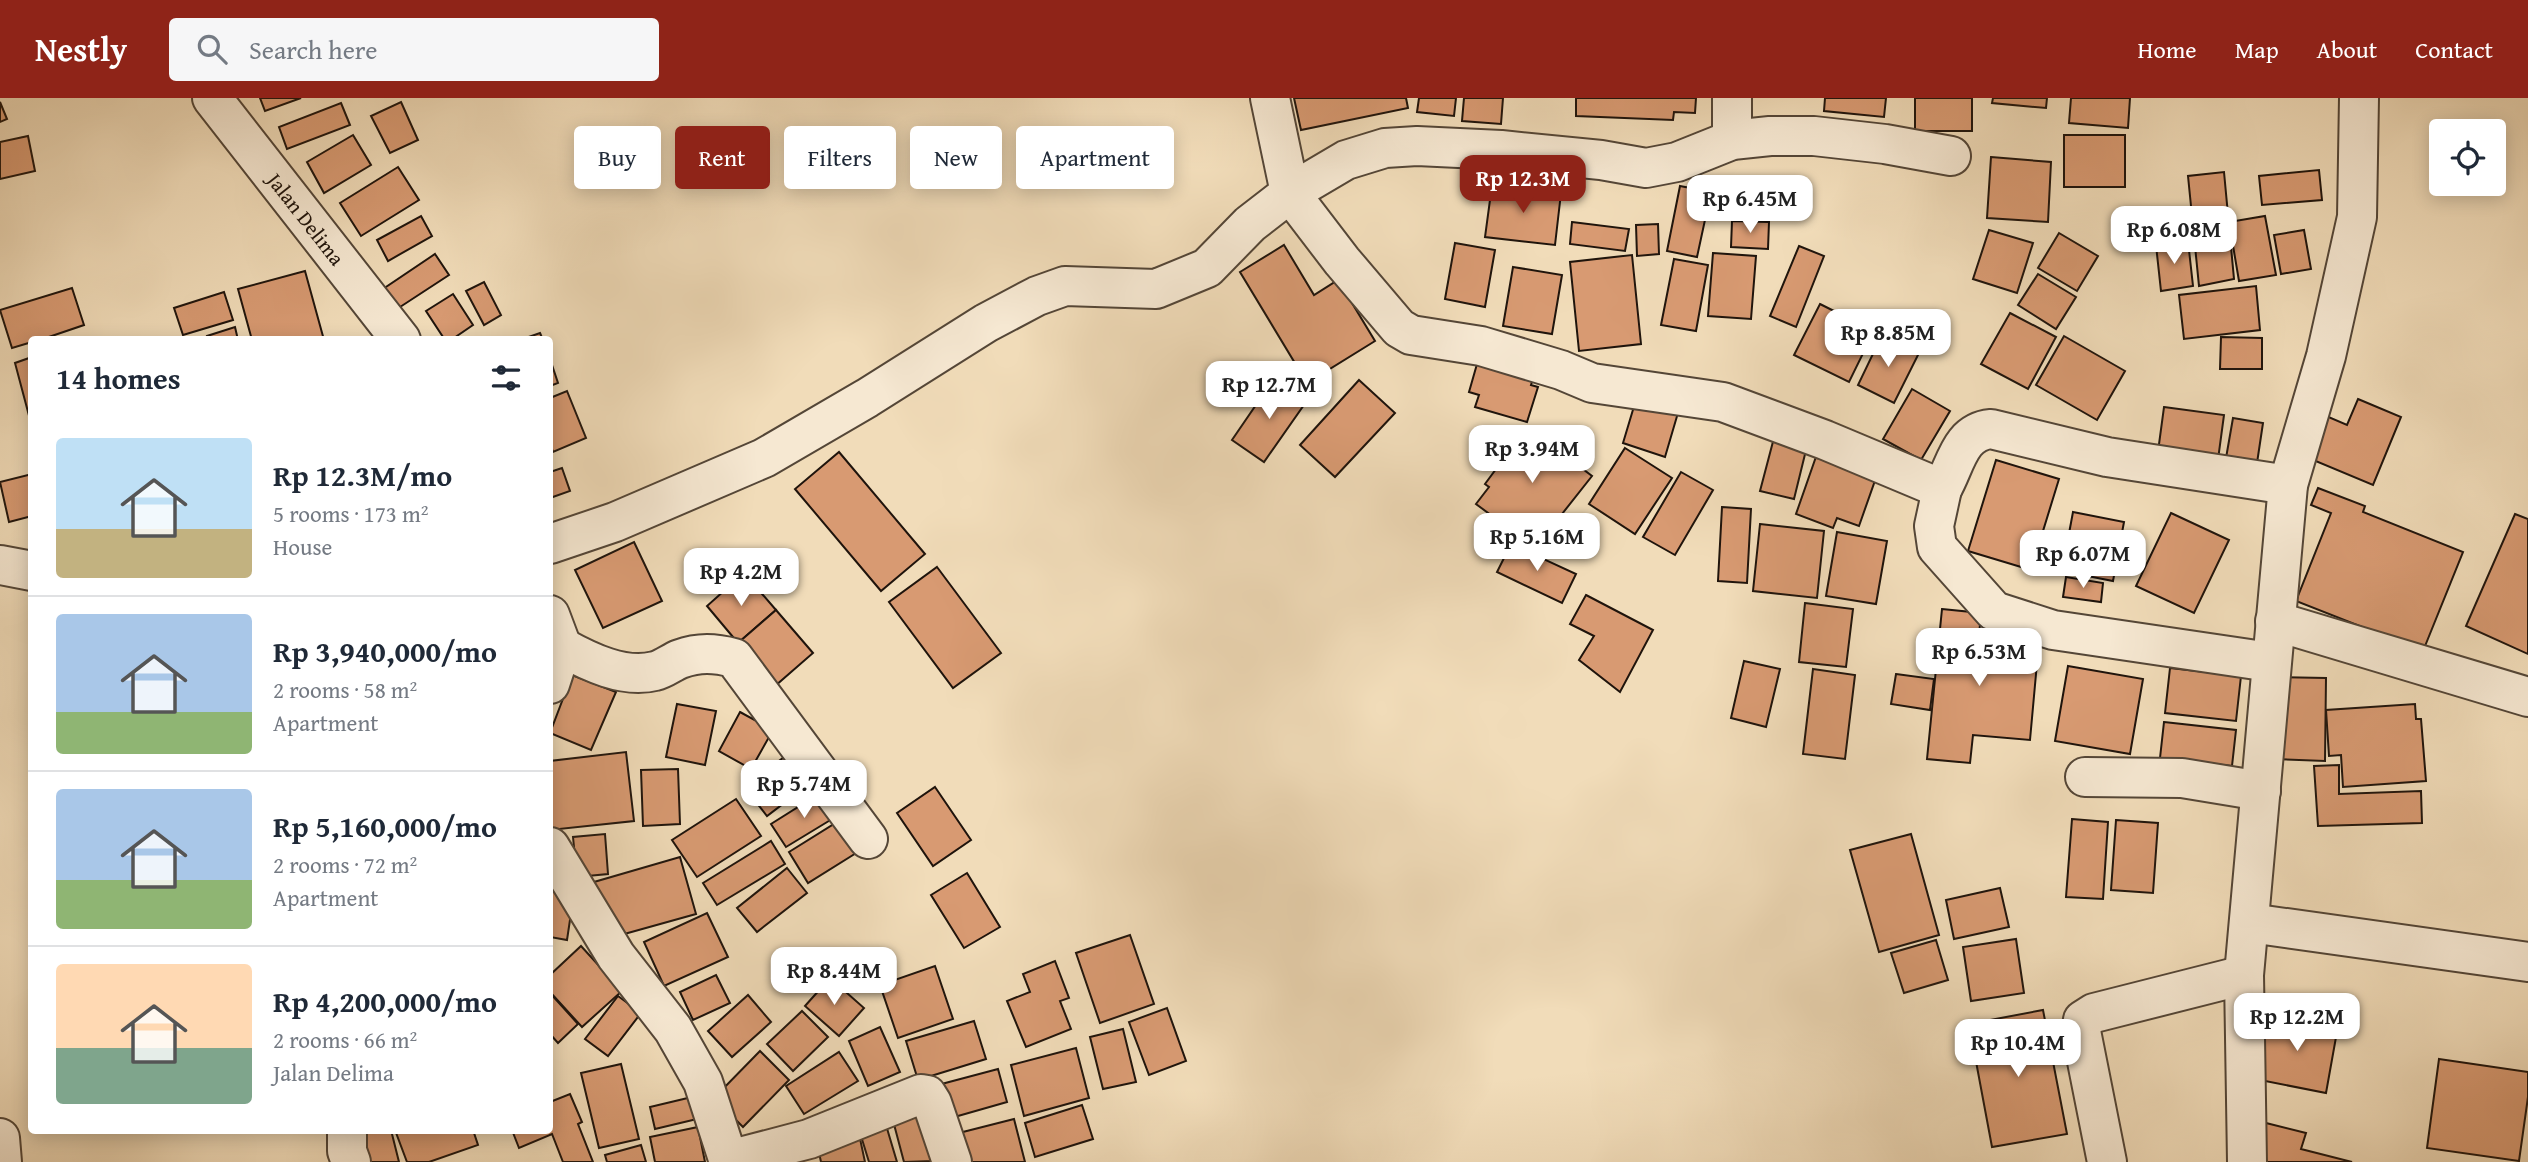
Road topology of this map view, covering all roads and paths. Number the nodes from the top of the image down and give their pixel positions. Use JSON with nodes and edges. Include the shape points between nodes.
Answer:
{"nodes":[{"id":1,"x":212,"y":98,"type":"edge"},
{"id":2,"x":1270,"y":98,"type":"edge"},
{"id":3,"x":1732,"y":98,"type":"edge"},
{"id":4,"x":2359,"y":98,"type":"edge"},
{"id":5,"x":1732,"y":140,"type":"junction"},
{"id":6,"x":1951,"y":156,"type":"dead end"},
{"id":7,"x":1290,"y":193,"type":"junction"},
{"id":8,"x":398,"y":336,"type":"edge"},
{"id":9,"x":2288,"y":485,"type":"junction"},
{"id":10,"x":1942,"y":489,"type":"junction"},
{"id":11,"x":553,"y":543,"type":"edge"},
{"id":12,"x":0,"y":565,"type":"edge"},
{"id":13,"x":28,"y":570,"type":"edge"},
{"id":14,"x":2275,"y":621,"type":"junction"},
{"id":15,"x":556,"y":631,"type":"edge"},
{"id":16,"x":553,"y":658,"type":"edge"},
{"id":17,"x":2270,"y":662,"type":"junction"},
{"id":18,"x":2528,"y":697,"type":"edge"},
{"id":19,"x":2085,"y":777,"type":"dead end"},
{"id":20,"x":2261,"y":791,"type":"junction"},
{"id":21,"x":868,"y":839,"type":"dead end"},
{"id":22,"x":553,"y":852,"type":"edge"},
{"id":23,"x":2250,"y":923,"type":"junction"},
{"id":24,"x":2528,"y":962,"type":"edge"},
{"id":25,"x":2244,"y":975,"type":"junction"},
{"id":26,"x":346,"y":1134,"type":"edge"},
{"id":27,"x":0,"y":1138,"type":"edge"},
{"id":28,"x":729,"y":1161,"type":"edge"},
{"id":29,"x":2,"y":1162,"type":"edge"},
{"id":30,"x":351,"y":1162,"type":"edge"},
{"id":31,"x":952,"y":1162,"type":"edge"},
{"id":32,"x":2107,"y":1162,"type":"edge"},
{"id":33,"x":2247,"y":1162,"type":"edge"}],
"edges":[{"from":1,"to":8,"type":"street","name":"Jalan Delima"},
{"from":2,"to":7,"type":"street"},
{"from":3,"to":5,"type":"street"},
{"from":4,"to":9,"type":"street","via":[[2357,217],[2326,356]]},
{"from":5,"to":6,"type":"street","via":[[1814,136]]},
{"from":5,"to":7,"type":"street","via":[[1677,162],[1646,168],[1501,150],[1385,148],[1346,160]]},
{"from":7,"to":10,"type":"street","via":[[1350,271],[1399,328],[1411,335],[1481,346],[1592,383],[1723,402]]},
{"from":7,"to":11,"type":"street","via":[[1250,224],[1207,268],[1156,289],[1065,286],[1037,296],[764,458],[627,517]]},
{"from":9,"to":10,"type":"street","via":[[2106,457],[1991,429],[1978,430],[1967,440]]},
{"from":9,"to":14,"type":"street"},
{"from":10,"to":17,"type":"street","via":[[1934,526],[1937,547],[1994,611],[2053,631]]},
{"from":12,"to":13,"type":"street"},
{"from":14,"to":17,"type":"street"},
{"from":14,"to":18,"type":"street"},
{"from":15,"to":16,"type":"street"},
{"from":15,"to":21,"type":"street","via":[[581,658],[626,673],[655,671],[706,653],[734,658]]},
{"from":17,"to":20,"type":"street"},
{"from":19,"to":20,"type":"street","via":[[2182,778]]},
{"from":20,"to":23,"type":"street"},
{"from":22,"to":28,"type":"street","via":[[616,956],[673,1030],[703,1082]]},
{"from":23,"to":24,"type":"street"},
{"from":23,"to":25,"type":"street"},
{"from":25,"to":32,"type":"street","via":[[2094,1013],[2083,1020],[2081,1031]]},
{"from":25,"to":33,"type":"street"},
{"from":26,"to":30,"type":"street"},
{"from":27,"to":29,"type":"street"},
{"from":28,"to":31,"type":"street","via":[[809,1139],[921,1094],[932,1103]]}]}
